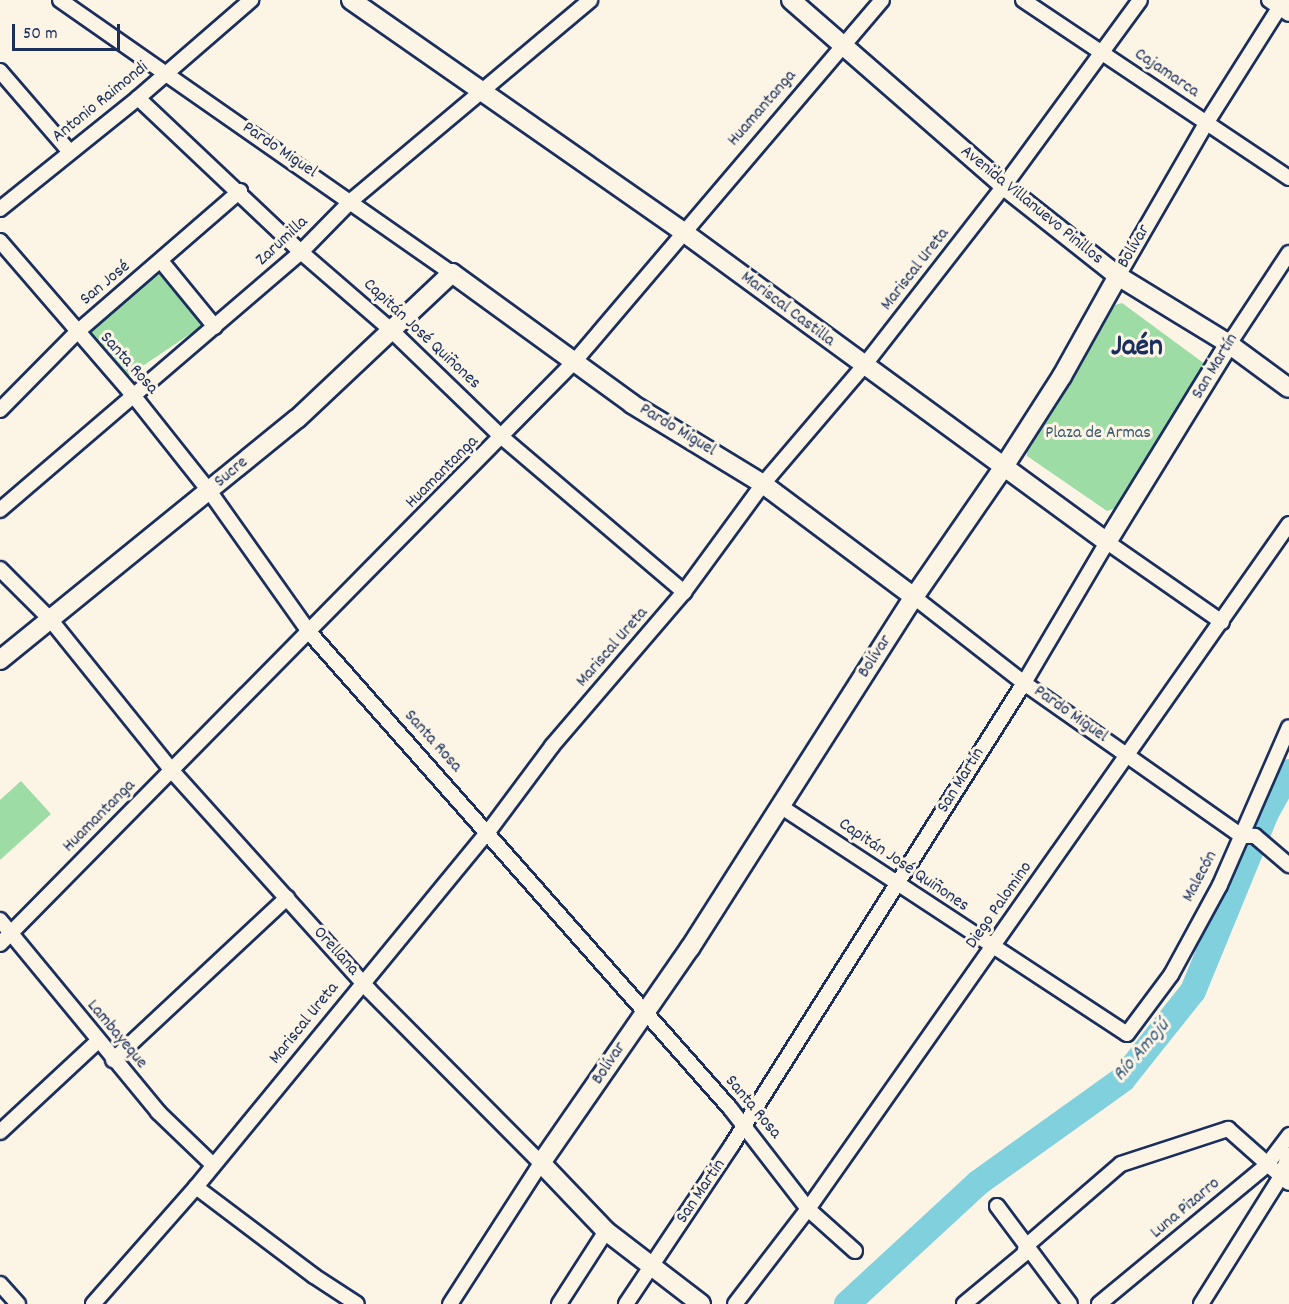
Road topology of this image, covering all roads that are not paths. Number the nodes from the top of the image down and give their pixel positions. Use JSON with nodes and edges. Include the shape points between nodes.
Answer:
{"nodes":[{"id":1,"x":60,"y":0,"type":"edge"},
{"id":2,"x":251,"y":0,"type":"edge"},
{"id":3,"x":351,"y":0,"type":"edge"},
{"id":4,"x":590,"y":0,"type":"edge"},
{"id":5,"x":791,"y":0,"type":"edge"},
{"id":6,"x":882,"y":0,"type":"edge"},
{"id":7,"x":1023,"y":0,"type":"edge"},
{"id":8,"x":1140,"y":0,"type":"edge"},
{"id":9,"x":1280,"y":5,"type":"edge"},
{"id":10,"x":843,"y":44,"type":"junction"},
{"id":11,"x":1101,"y":52,"type":"junction"},
{"id":12,"x":0,"y":71,"type":"edge"},
{"id":13,"x":165,"y":75,"type":"junction"},
{"id":14,"x":480,"y":92,"type":"junction"},
{"id":15,"x":138,"y":98,"type":"junction"},
{"id":16,"x":1207,"y":123,"type":"junction"},
{"id":17,"x":70,"y":152,"type":"junction"},
{"id":18,"x":1289,"y":178,"type":"edge"},
{"id":19,"x":1004,"y":186,"type":"junction"},
{"id":20,"x":240,"y":191,"type":"junction"},
{"id":21,"x":352,"y":200,"type":"junction"},
{"id":22,"x":0,"y":209,"type":"edge"},
{"id":23,"x":682,"y":231,"type":"junction"},
{"id":24,"x":0,"y":241,"type":"edge"},
{"id":25,"x":301,"y":252,"type":"junction"},
{"id":26,"x":1289,"y":253,"type":"edge"},
{"id":27,"x":161,"y":261,"type":"junction"},
{"id":28,"x":452,"y":273,"type":"junction"},
{"id":29,"x":1118,"y":276,"type":"junction"},
{"id":30,"x":215,"y":327,"type":"junction"},
{"id":31,"x":391,"y":330,"type":"junction"},
{"id":32,"x":76,"y":333,"type":"junction"},
{"id":33,"x":1229,"y":344,"type":"junction"},
{"id":34,"x":574,"y":362,"type":"junction"},
{"id":35,"x":863,"y":367,"type":"junction"},
{"id":36,"x":1289,"y":388,"type":"edge"},
{"id":37,"x":133,"y":395,"type":"junction"},
{"id":38,"x":0,"y":410,"type":"edge"},
{"id":39,"x":503,"y":438,"type":"junction"},
{"id":40,"x":1003,"y":468,"type":"junction"},
{"id":41,"x":763,"y":484,"type":"junction"},
{"id":42,"x":210,"y":492,"type":"junction"},
{"id":43,"x":0,"y":510,"type":"edge"},
{"id":44,"x":1289,"y":524,"type":"edge"},
{"id":45,"x":1107,"y":542,"type":"junction"},
{"id":46,"x":0,"y":569,"type":"edge"},
{"id":47,"x":684,"y":592,"type":"junction"},
{"id":48,"x":914,"y":597,"type":"junction"},
{"id":49,"x":50,"y":619,"type":"junction"},
{"id":50,"x":1222,"y":622,"type":"junction"},
{"id":51,"x":309,"y":632,"type":"junction"},
{"id":52,"x":0,"y":660,"type":"edge"},
{"id":53,"x":1024,"y":683,"type":"junction"},
{"id":54,"x":1289,"y":727,"type":"edge"},
{"id":55,"x":1128,"y":755,"type":"junction"},
{"id":56,"x":172,"y":771,"type":"junction"},
{"id":57,"x":780,"y":806,"type":"junction"},
{"id":58,"x":488,"y":832,"type":"junction"},
{"id":59,"x":1249,"y":836,"type":"junction"},
{"id":60,"x":1288,"y":864,"type":"edge"},
{"id":61,"x":896,"y":885,"type":"junction"},
{"id":62,"x":287,"y":898,"type":"junction"},
{"id":63,"x":0,"y":920,"type":"edge"},
{"id":64,"x":10,"y":933,"type":"junction"},
{"id":65,"x":0,"y":944,"type":"edge"},
{"id":66,"x":992,"y":948,"type":"junction"},
{"id":67,"x":362,"y":982,"type":"junction"},
{"id":68,"x":644,"y":1012,"type":"junction"},
{"id":69,"x":1127,"y":1034,"type":"joint"},
{"id":70,"x":97,"y":1042,"type":"junction"},
{"id":71,"x":113,"y":1060,"type":"junction"},
{"id":72,"x":745,"y":1126,"type":"junction"},
{"id":73,"x":0,"y":1132,"type":"edge"},
{"id":74,"x":1289,"y":1135,"type":"edge"},
{"id":75,"x":1289,"y":1155,"type":"edge"},
{"id":76,"x":541,"y":1163,"type":"junction"},
{"id":77,"x":213,"y":1165,"type":"junction"},
{"id":78,"x":1266,"y":1166,"type":"junction"},
{"id":79,"x":1284,"y":1180,"type":"edge"},
{"id":80,"x":196,"y":1187,"type":"junction"},
{"id":81,"x":997,"y":1206,"type":"dead end"},
{"id":82,"x":808,"y":1209,"type":"junction"},
{"id":83,"x":606,"y":1231,"type":"junction"},
{"id":84,"x":1026,"y":1246,"type":"junction"},
{"id":85,"x":855,"y":1251,"type":"dead end"},
{"id":86,"x":652,"y":1265,"type":"junction"},
{"id":87,"x":0,"y":1284,"type":"edge"},
{"id":88,"x":18,"y":1304,"type":"edge"},
{"id":89,"x":93,"y":1304,"type":"edge"},
{"id":90,"x":357,"y":1304,"type":"edge"},
{"id":91,"x":450,"y":1304,"type":"edge"},
{"id":92,"x":559,"y":1304,"type":"edge"},
{"id":93,"x":626,"y":1304,"type":"edge"},
{"id":94,"x":701,"y":1304,"type":"edge"},
{"id":95,"x":735,"y":1304,"type":"edge"},
{"id":96,"x":964,"y":1304,"type":"edge"},
{"id":97,"x":1070,"y":1304,"type":"edge"},
{"id":98,"x":1099,"y":1304,"type":"edge"},
{"id":99,"x":1201,"y":1304,"type":"edge"}],
"edges":[{"from":1,"to":13,"type":"street","name":"Pardo Miguel"},
{"from":2,"to":13,"type":"street","name":"Antonio Raimondi"},
{"from":3,"to":14,"type":"street","name":"Mariscal Castilla"},
{"from":4,"to":14,"type":"street","name":"Zarumilla"},
{"from":5,"to":10,"type":"street","name":"Avenida Villanuevo Pinillos"},
{"from":6,"to":10,"type":"street","name":"Huamantanga"},
{"from":7,"to":11,"type":"street","name":"Cajamarca"},
{"from":8,"to":11,"type":"street","name":"Mariscal Ureta"},
{"from":9,"to":16,"type":"street","name":"Bolívar"},
{"from":10,"to":19,"type":"street","name":"Avenida Villanuevo Pinillos"},
{"from":10,"to":23,"type":"street","name":"Huamantanga"},
{"from":11,"to":16,"type":"street","name":"Cajamarca"},
{"from":11,"to":19,"type":"street","name":"Mariscal Ureta"},
{"from":12,"to":17,"type":"street"},
{"from":13,"to":15,"type":"street","name":"Antonio Raimondi"},
{"from":13,"to":21,"type":"street","name":"Pardo Miguel"},
{"from":14,"to":21,"type":"street","name":"Zarumilla"},
{"from":14,"to":23,"type":"street","name":"Mariscal Castilla"},
{"from":15,"to":17,"type":"street","name":"Antonio Raimondi"},
{"from":15,"to":20,"type":"street","name":"Capitán José Quiñones"},
{"from":16,"to":18,"type":"street","name":"Cajamarca"},
{"from":16,"to":29,"type":"street","name":"Bolívar"},
{"from":17,"to":22,"type":"street","name":"Antonio Raimondi"},
{"from":19,"to":29,"type":"street","name":"Avenida Villanuevo Pinillos"},
{"from":19,"to":35,"type":"street","name":"Mariscal Ureta"},
{"from":20,"to":25,"type":"street","name":"Capitán José Quiñones"},
{"from":20,"to":27,"type":"street","name":"San José"},
{"from":21,"to":25,"type":"street","name":"Zarumilla"},
{"from":21,"to":28,"type":"street","name":"Pardo Miguel"},
{"from":23,"to":34,"type":"street","name":"Huamantanga"},
{"from":23,"to":35,"type":"street","name":"Mariscal Castilla"},
{"from":24,"to":32,"type":"street","name":"Santa Rosa"},
{"from":25,"to":30,"type":"street","name":"Zarumilla"},
{"from":25,"to":31,"type":"street","name":"Capitán José Quiñones"},
{"from":26,"to":33,"type":"street","name":"San Martín"},
{"from":27,"to":30,"type":"street"},
{"from":27,"to":32,"type":"street","name":"San José"},
{"from":28,"to":31,"type":"street","name":"Sucre"},
{"from":28,"to":34,"type":"street","name":"Pardo Miguel"},
{"from":29,"to":33,"type":"street","name":"Avenida Villanuevo Pinillos"},
{"from":29,"to":40,"type":"street","name":"Bolívar","via":[[1062,376]]},
{"from":30,"to":37,"type":"street","name":"Zarumilla"},
{"from":31,"to":39,"type":"street","name":"Capitán José Quiñones"},
{"from":31,"to":42,"type":"street","name":"Sucre","via":[[297,419]]},
{"from":32,"to":37,"type":"street","name":"Santa Rosa"},
{"from":32,"to":38,"type":"street","name":"San José"},
{"from":33,"to":36,"type":"street","name":"Avenida Villanuevo Pinillos"},
{"from":33,"to":45,"type":"street","name":"San Martín"},
{"from":34,"to":39,"type":"street","name":"Huamantanga"},
{"from":34,"to":41,"type":"street","name":"Pardo Miguel","via":[[632,404]]},
{"from":35,"to":40,"type":"street","name":"Mariscal Castilla"},
{"from":35,"to":41,"type":"street","name":"Mariscal Ureta"},
{"from":37,"to":42,"type":"street","name":"Santa Rosa"},
{"from":37,"to":43,"type":"street","name":"Zarumilla"},
{"from":39,"to":47,"type":"street","name":"Capitán José Quiñones"},
{"from":39,"to":51,"type":"street","name":"Huamantanga"},
{"from":40,"to":45,"type":"street","name":"Mariscal Castilla"},
{"from":40,"to":48,"type":"street","name":"Bolívar"},
{"from":41,"to":47,"type":"street","name":"Mariscal Ureta"},
{"from":41,"to":48,"type":"street","name":"Pardo Miguel"},
{"from":42,"to":49,"type":"street","name":"Sucre"},
{"from":42,"to":51,"type":"street","name":"Santa Rosa"},
{"from":44,"to":50,"type":"street","name":"Diego Palomino"},
{"from":45,"to":50,"type":"street","name":"Mariscal Castilla"},
{"from":45,"to":53,"type":"street","name":"San Martín"},
{"from":46,"to":49,"type":"street","name":"Orellana"},
{"from":47,"to":58,"type":"street","name":"Mariscal Ureta","via":[[552,746]]},
{"from":48,"to":53,"type":"street","name":"Pardo Miguel"},
{"from":48,"to":57,"type":"street","name":"Bolívar"},
{"from":49,"to":52,"type":"street","name":"Sucre"},
{"from":49,"to":56,"type":"street","name":"Orellana"},
{"from":50,"to":55,"type":"street","name":"Diego Palomino"},
{"from":51,"to":56,"type":"street","name":"Huamantanga"},
{"from":51,"to":58,"type":"street","name":"Santa Rosa"},
{"from":53,"to":55,"type":"street","name":"Pardo Miguel"},
{"from":53,"to":61,"type":"street","name":"San Martín"},
{"from":54,"to":59,"type":"street","name":"Malecón"},
{"from":55,"to":59,"type":"street","name":"Pardo Miguel"},
{"from":55,"to":66,"type":"street","name":"Diego Palomino"},
{"from":56,"to":62,"type":"street","name":"Orellana"},
{"from":56,"to":64,"type":"street","name":"Huamantanga"},
{"from":57,"to":61,"type":"street","name":"Capitán José Quiñones"},
{"from":57,"to":68,"type":"street","name":"Bolívar"},
{"from":58,"to":67,"type":"street","name":"Mariscal Ureta"},
{"from":58,"to":68,"type":"street","name":"Santa Rosa"},
{"from":59,"to":60,"type":"street","name":"Pardo Miguel"},
{"from":59,"to":69,"type":"street","name":"Malecón","via":[[1171,975]]},
{"from":61,"to":66,"type":"street","name":"Capitán José Quiñones"},
{"from":61,"to":72,"type":"street","name":"San Martín"},
{"from":62,"to":67,"type":"street","name":"Orellana"},
{"from":62,"to":71,"type":"street"},
{"from":63,"to":64,"type":"street","name":"Lambayeque"},
{"from":64,"to":65,"type":"street","name":"Huamantanga"},
{"from":64,"to":70,"type":"street","name":"Lambayeque"},
{"from":66,"to":69,"type":"street","name":"Capitán José Quiñones"},
{"from":66,"to":82,"type":"street","name":"Diego Palomino"},
{"from":67,"to":76,"type":"street","name":"Orellana"},
{"from":67,"to":77,"type":"street","name":"Mariscal Ureta"},
{"from":68,"to":72,"type":"street","name":"Santa Rosa"},
{"from":68,"to":76,"type":"street","name":"Bolívar"},
{"from":70,"to":71,"type":"street","name":"Lambayeque"},
{"from":70,"to":73,"type":"street"},
{"from":71,"to":77,"type":"street","name":"Lambayeque","via":[[158,1113]]},
{"from":72,"to":82,"type":"street","name":"Santa Rosa"},
{"from":72,"to":86,"type":"street","name":"San Martín"},
{"from":74,"to":78,"type":"street","name":"Luna Pizarro"},
{"from":75,"to":79,"type":"street"},
{"from":76,"to":83,"type":"street","name":"Orellana"},
{"from":76,"to":91,"type":"street","name":"Bolívar"},
{"from":77,"to":80,"type":"street","name":"Mariscal Ureta"},
{"from":78,"to":79,"type":"street"},
{"from":78,"to":84,"type":"street","via":[[1234,1131],[1217,1131],[1108,1171]]},
{"from":78,"to":98,"type":"street","name":"Luna Pizarro"},
{"from":79,"to":99,"type":"street"},
{"from":80,"to":89,"type":"street","name":"Mariscal Ureta"},
{"from":80,"to":90,"type":"street"},
{"from":81,"to":84,"type":"street"},
{"from":82,"to":85,"type":"street","name":"Santa Rosa"},
{"from":82,"to":95,"type":"street","name":"Diego Palomino"},
{"from":83,"to":86,"type":"street","name":"Orellana"},
{"from":83,"to":92,"type":"street"},
{"from":84,"to":96,"type":"street","via":[[1024,1254]]},
{"from":84,"to":97,"type":"street"},
{"from":86,"to":93,"type":"street","name":"San Martín"},
{"from":86,"to":94,"type":"street","name":"Orellana"},
{"from":87,"to":88,"type":"street"}]}
